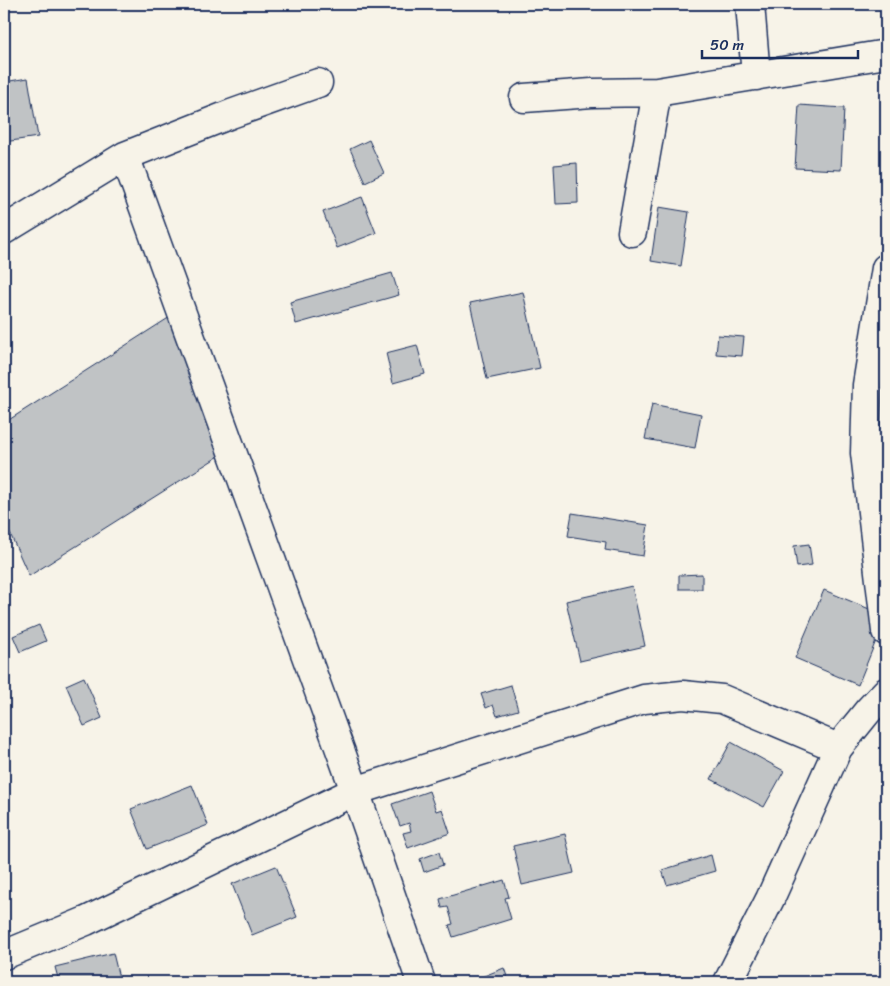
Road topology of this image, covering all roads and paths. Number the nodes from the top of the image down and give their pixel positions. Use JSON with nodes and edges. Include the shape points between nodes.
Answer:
{"nodes":[{"id":1,"x":750,"y":4,"type":"edge"},
{"id":2,"x":886,"y":54,"type":"edge"},
{"id":3,"x":756,"y":76,"type":"junction"},
{"id":4,"x":318,"y":83,"type":"dead end"},
{"id":5,"x":657,"y":92,"type":"junction"},
{"id":6,"x":524,"y":98,"type":"dead end"},
{"id":7,"x":125,"y":156,"type":"junction"},
{"id":8,"x":4,"y":230,"type":"edge"},
{"id":9,"x":632,"y":232,"type":"dead end"},
{"id":10,"x":886,"y":268,"type":"edge"},
{"id":11,"x":886,"y":631,"type":"edge"},
{"id":12,"x":886,"y":692,"type":"edge"},
{"id":13,"x":838,"y":748,"type":"junction"},
{"id":14,"x":355,"y":791,"type":"junction"},
{"id":15,"x":4,"y":956,"type":"edge"},
{"id":16,"x":422,"y":982,"type":"edge"},
{"id":17,"x":728,"y":982,"type":"edge"}],
"edges":[{"from":1,"to":3,"type":"street"},
{"from":2,"to":3,"type":"street"},
{"from":3,"to":5,"type":"street"},
{"from":4,"to":7,"type":"street"},
{"from":5,"to":6,"type":"street"},
{"from":5,"to":9,"type":"street"},
{"from":7,"to":8,"type":"street"},
{"from":7,"to":14,"type":"street"},
{"from":10,"to":11,"type":"street","via":[[867,385],[865,453]]},
{"from":12,"to":13,"type":"street"},
{"from":13,"to":14,"type":"street","via":[[722,699],[683,695],[644,699]]},
{"from":13,"to":17,"type":"street","via":[[770,899]]},
{"from":14,"to":15,"type":"street","via":[[86,921]]},
{"from":14,"to":16,"type":"street"}]}
